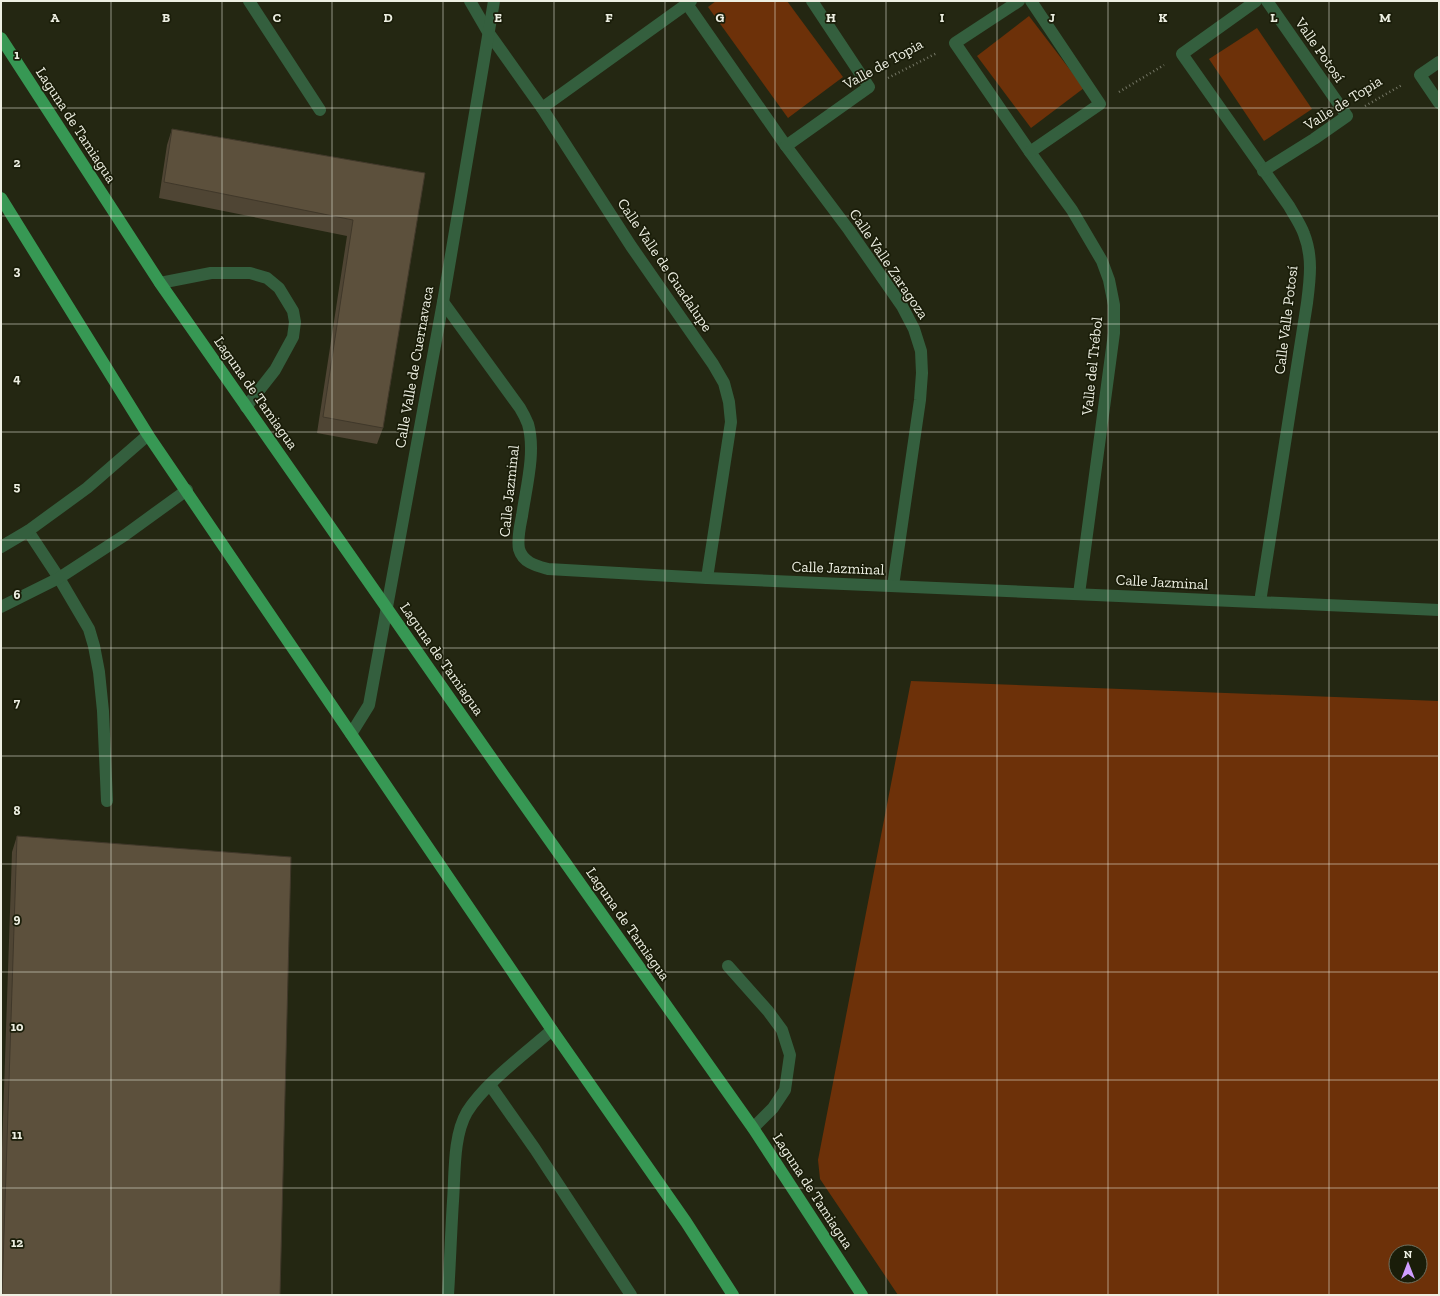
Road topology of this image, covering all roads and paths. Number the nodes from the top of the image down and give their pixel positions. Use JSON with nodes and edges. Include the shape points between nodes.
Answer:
{"nodes":[{"id":1,"x":249,"y":1,"type":"edge"},
{"id":2,"x":470,"y":1,"type":"edge"},
{"id":3,"x":494,"y":1,"type":"edge"},
{"id":4,"x":812,"y":1,"type":"edge"},
{"id":5,"x":1019,"y":1,"type":"edge"},
{"id":6,"x":1032,"y":1,"type":"edge"},
{"id":7,"x":1256,"y":1,"type":"edge"},
{"id":8,"x":1268,"y":1,"type":"edge"},
{"id":9,"x":689,"y":3,"type":"edge"},
{"id":10,"x":488,"y":32,"type":"junction"},
{"id":11,"x":1,"y":38,"type":"edge"},
{"id":12,"x":955,"y":43,"type":"junction"},
{"id":13,"x":1182,"y":54,"type":"junction"},
{"id":14,"x":1439,"y":62,"type":"edge"},
{"id":15,"x":1420,"y":75,"type":"junction"},
{"id":16,"x":869,"y":87,"type":"junction"},
{"id":17,"x":1439,"y":103,"type":"edge"},
{"id":18,"x":1100,"y":104,"type":"junction"},
{"id":19,"x":542,"y":108,"type":"junction"},
{"id":20,"x":320,"y":110,"type":"dead end"},
{"id":21,"x":1347,"y":116,"type":"junction"},
{"id":22,"x":786,"y":146,"type":"junction"},
{"id":23,"x":1030,"y":152,"type":"junction"},
{"id":24,"x":1263,"y":171,"type":"junction"},
{"id":25,"x":1,"y":198,"type":"edge"},
{"id":26,"x":160,"y":283,"type":"junction"},
{"id":27,"x":443,"y":302,"type":"junction"},
{"id":28,"x":246,"y":407,"type":"junction"},
{"id":29,"x":148,"y":435,"type":"junction"},
{"id":30,"x":187,"y":490,"type":"junction"},
{"id":31,"x":28,"y":531,"type":"junction"},
{"id":32,"x":1,"y":547,"type":"edge"},
{"id":33,"x":59,"y":578,"type":"junction"},
{"id":34,"x":707,"y":578,"type":"junction"},
{"id":35,"x":893,"y":586,"type":"junction"},
{"id":36,"x":1079,"y":594,"type":"junction"},
{"id":37,"x":1260,"y":602,"type":"junction"},
{"id":38,"x":1,"y":607,"type":"edge"},
{"id":39,"x":1439,"y":607,"type":"edge"},
{"id":40,"x":387,"y":608,"type":"junction"},
{"id":41,"x":351,"y":734,"type":"junction"},
{"id":42,"x":107,"y":801,"type":"dead end"},
{"id":43,"x":728,"y":966,"type":"dead end"},
{"id":44,"x":552,"y":1030,"type":"junction"},
{"id":45,"x":490,"y":1085,"type":"junction"},
{"id":46,"x":753,"y":1128,"type":"junction"},
{"id":47,"x":448,"y":1295,"type":"edge"},
{"id":48,"x":631,"y":1295,"type":"edge"},
{"id":49,"x":734,"y":1295,"type":"edge"},
{"id":50,"x":862,"y":1295,"type":"edge"}],
"edges":[{"from":1,"to":20,"type":"street"},
{"from":2,"to":10,"type":"street","name":"Calle Valle de Guadalupe"},
{"from":3,"to":10,"type":"street","name":"Calle Valle de Cuernavaca"},
{"from":4,"to":16,"type":"street"},
{"from":5,"to":12,"type":"street"},
{"from":6,"to":18,"type":"street"},
{"from":7,"to":13,"type":"street"},
{"from":8,"to":21,"type":"street","name":"Valle Potosí"},
{"from":9,"to":19,"type":"street"},
{"from":9,"to":22,"type":"street","name":"Calle Valle Zaragoza"},
{"from":10,"to":19,"type":"street","name":"Calle Valle de Guadalupe"},
{"from":10,"to":27,"type":"street","name":"Calle Valle de Cuernavaca"},
{"from":11,"to":26,"type":"main road","name":"Laguna de Tamiagua"},
{"from":12,"to":16,"type":"path","name":"Valle de Topia"},
{"from":12,"to":23,"type":"street","name":"Valle del Trébol"},
{"from":13,"to":18,"type":"path"},
{"from":13,"to":24,"type":"street","name":"Calle Valle Potosí"},
{"from":14,"to":15,"type":"street"},
{"from":15,"to":17,"type":"street"},
{"from":15,"to":21,"type":"path","name":"Valle de Topia"},
{"from":16,"to":22,"type":"street","name":"Valle de Topia"},
{"from":18,"to":23,"type":"street"},
{"from":19,"to":34,"type":"street","name":"Calle Valle de Guadalupe","via":[[724,383],[731,422]]},
{"from":21,"to":24,"type":"street","name":"Valle de Topia"},
{"from":22,"to":35,"type":"street","name":"Calle Valle Zaragoza","via":[[902,306],[914,328],[921,351],[920,400]]},
{"from":23,"to":36,"type":"street","name":"Valle del Trébol","via":[[1072,210],[1102,261],[1114,305],[1114,334]]},
{"from":24,"to":37,"type":"street","name":"Calle Valle Potosí","via":[[1289,206],[1304,233],[1310,252],[1311,273]]},
{"from":25,"to":29,"type":"main road"},
{"from":26,"to":28,"type":"main road","name":"Laguna de Tamiagua"},
{"from":26,"to":28,"type":"street","via":[[211,273],[250,273],[267,278],[279,288],[293,311],[293,337],[275,370]]},
{"from":27,"to":34,"type":"street","name":"Calle Jazminal","via":[[520,408],[528,424],[530,456],[519,531],[519,549],[524,559],[548,569]]},
{"from":27,"to":40,"type":"street","name":"Calle Valle de Cuernavaca"},
{"from":28,"to":40,"type":"main road","name":"Laguna de Tamiagua"},
{"from":29,"to":30,"type":"main road"},
{"from":29,"to":31,"type":"street","via":[[87,488]]},
{"from":30,"to":33,"type":"street"},
{"from":30,"to":41,"type":"main road"},
{"from":31,"to":32,"type":"street"},
{"from":31,"to":33,"type":"street"},
{"from":33,"to":38,"type":"street"},
{"from":33,"to":42,"type":"street","via":[[89,629],[94,646],[103,711]]},
{"from":34,"to":35,"type":"street","name":"Calle Jazminal"},
{"from":35,"to":36,"type":"street","name":"Calle Jazminal"},
{"from":36,"to":37,"type":"street","name":"Calle Jazminal"},
{"from":37,"to":39,"type":"street","name":"Calle Jazminal"},
{"from":40,"to":41,"type":"street","name":"Calle Valle de Cuernavaca","via":[[368,705]]},
{"from":40,"to":46,"type":"main road","name":"Laguna de Tamiagua"},
{"from":41,"to":44,"type":"main road"},
{"from":43,"to":46,"type":"street","via":[[782,1030],[790,1055],[784,1090],[773,1108]]},
{"from":44,"to":45,"type":"street"},
{"from":44,"to":49,"type":"main road"},
{"from":45,"to":47,"type":"street","via":[[466,1113],[458,1139]]},
{"from":45,"to":48,"type":"street"},
{"from":46,"to":50,"type":"main road","name":"Laguna de Tamiagua"}]}
